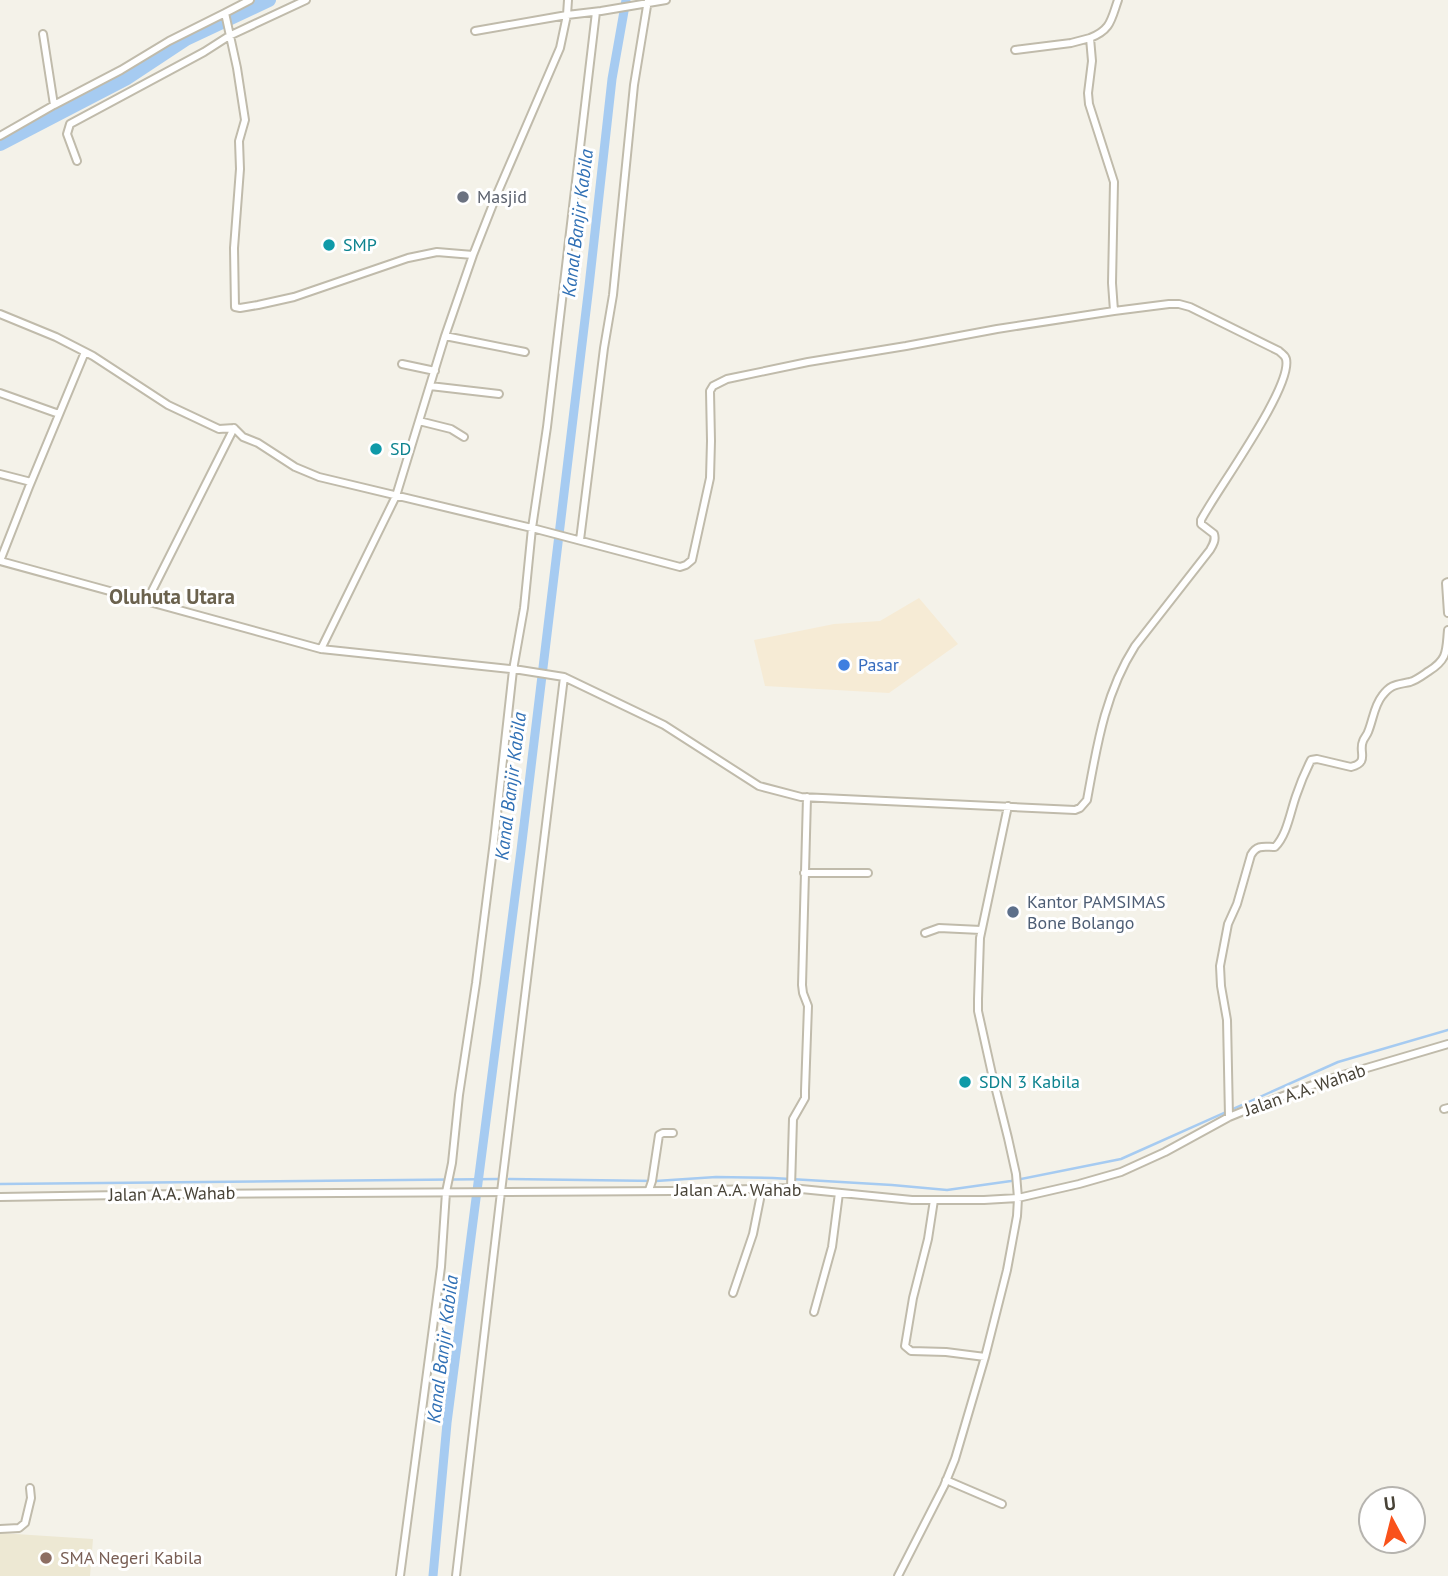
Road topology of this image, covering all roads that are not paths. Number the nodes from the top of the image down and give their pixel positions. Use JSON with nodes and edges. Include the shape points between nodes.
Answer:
{"nodes":[{"id":1,"x":250,"y":0,"type":"edge"},
{"id":2,"x":306,"y":0,"type":"edge"},
{"id":3,"x":568,"y":0,"type":"edge"},
{"id":4,"x":666,"y":0,"type":"edge"},
{"id":5,"x":1118,"y":0,"type":"edge"},
{"id":6,"x":647,"y":3,"type":"edge"},
{"id":7,"x":599,"y":11,"type":"junction"},
{"id":8,"x":226,"y":15,"type":"junction"},
{"id":9,"x":567,"y":15,"type":"junction"},
{"id":10,"x":475,"y":31,"type":"dead end"},
{"id":11,"x":229,"y":32,"type":"junction"},
{"id":12,"x":43,"y":34,"type":"dead end"},
{"id":13,"x":1090,"y":38,"type":"junction"},
{"id":14,"x":1015,"y":50,"type":"dead end"},
{"id":15,"x":54,"y":105,"type":"junction"},
{"id":16,"x":0,"y":136,"type":"edge"},
{"id":17,"x":77,"y":160,"type":"dead end"},
{"id":18,"x":473,"y":255,"type":"junction"},
{"id":19,"x":1114,"y":311,"type":"junction"},
{"id":20,"x":0,"y":314,"type":"edge"},
{"id":21,"x":445,"y":336,"type":"junction"},
{"id":22,"x":85,"y":352,"type":"junction"},
{"id":23,"x":526,"y":352,"type":"dead end"},
{"id":24,"x":402,"y":364,"type":"dead end"},
{"id":25,"x":435,"y":371,"type":"junction"},
{"id":26,"x":430,"y":386,"type":"junction"},
{"id":27,"x":0,"y":393,"type":"edge"},
{"id":28,"x":499,"y":394,"type":"dead end"},
{"id":29,"x":59,"y":414,"type":"junction"},
{"id":30,"x":419,"y":422,"type":"junction"},
{"id":31,"x":234,"y":428,"type":"junction"},
{"id":32,"x":464,"y":437,"type":"dead end"},
{"id":33,"x":0,"y":474,"type":"edge"},
{"id":34,"x":31,"y":482,"type":"junction"},
{"id":35,"x":396,"y":496,"type":"junction"},
{"id":36,"x":534,"y":528,"type":"junction"},
{"id":37,"x":580,"y":540,"type":"junction"},
{"id":38,"x":0,"y":561,"type":"edge"},
{"id":39,"x":1448,"y":582,"type":"edge"},
{"id":40,"x":147,"y":601,"type":"junction"},
{"id":41,"x":1448,"y":613,"type":"edge"},
{"id":42,"x":1448,"y":630,"type":"edge"},
{"id":43,"x":321,"y":649,"type":"junction"},
{"id":44,"x":517,"y":670,"type":"junction"},
{"id":45,"x":560,"y":677,"type":"junction"},
{"id":46,"x":807,"y":797,"type":"junction"},
{"id":47,"x":1009,"y":806,"type":"junction"},
{"id":48,"x":804,"y":873,"type":"junction"},
{"id":49,"x":868,"y":873,"type":"dead end"},
{"id":50,"x":981,"y":930,"type":"junction"},
{"id":51,"x":925,"y":933,"type":"dead end"},
{"id":52,"x":1448,"y":1044,"type":"edge"},
{"id":53,"x":1229,"y":1112,"type":"junction"},
{"id":54,"x":673,"y":1133,"type":"dead end"},
{"id":55,"x":791,"y":1183,"type":"junction"},
{"id":56,"x":649,"y":1187,"type":"junction"},
{"id":57,"x":762,"y":1189,"type":"junction"},
{"id":58,"x":450,"y":1192,"type":"junction"},
{"id":59,"x":501,"y":1192,"type":"junction"},
{"id":60,"x":839,"y":1193,"type":"junction"},
{"id":61,"x":0,"y":1197,"type":"edge"},
{"id":62,"x":1018,"y":1198,"type":"junction"},
{"id":63,"x":934,"y":1200,"type":"junction"},
{"id":64,"x":733,"y":1293,"type":"dead end"},
{"id":65,"x":814,"y":1312,"type":"dead end"},
{"id":66,"x":985,"y":1357,"type":"junction"},
{"id":67,"x":946,"y":1480,"type":"junction"},
{"id":68,"x":30,"y":1488,"type":"dead end"},
{"id":69,"x":1002,"y":1504,"type":"dead end"},
{"id":70,"x":0,"y":1529,"type":"edge"},
{"id":71,"x":400,"y":1576,"type":"edge"},
{"id":72,"x":456,"y":1576,"type":"edge"},
{"id":73,"x":898,"y":1576,"type":"edge"}],
"edges":[{"from":1,"to":8,"type":"street"},
{"from":2,"to":11,"type":"street"},
{"from":3,"to":9,"type":"street"},
{"from":4,"to":6,"type":"street"},
{"from":5,"to":13,"type":"street","via":[[1109,26]]},
{"from":6,"to":7,"type":"street"},
{"from":6,"to":37,"type":"street"},
{"from":7,"to":9,"type":"street"},
{"from":7,"to":36,"type":"street"},
{"from":8,"to":11,"type":"street"},
{"from":8,"to":15,"type":"street"},
{"from":9,"to":10,"type":"street"},
{"from":9,"to":18,"type":"street","via":[[560,48]]},
{"from":11,"to":17,"type":"street","via":[[204,52],[70,124],[67,134]]},
{"from":11,"to":18,"type":"street","via":[[245,120],[239,141],[234,307],[294,297],[408,258],[437,252]]},
{"from":12,"to":15,"type":"street"},
{"from":13,"to":14,"type":"street"},
{"from":13,"to":19,"type":"street","via":[[1089,104],[1114,182]]},
{"from":15,"to":16,"type":"street"},
{"from":18,"to":21,"type":"street"},
{"from":19,"to":37,"type":"street","via":[[808,362],[719,382],[710,391],[710,478],[692,560],[680,567]]},
{"from":19,"to":47,"type":"street","via":[[1169,304],[1190,307],[1283,354],[1284,374],[1241,459],[1201,520],[1215,541],[1126,660],[1100,727],[1087,800],[1075,810]]},
{"from":20,"to":22,"type":"street"},
{"from":21,"to":23,"type":"street"},
{"from":21,"to":25,"type":"street"},
{"from":22,"to":29,"type":"street"},
{"from":22,"to":31,"type":"street","via":[[168,405],[219,429]]},
{"from":24,"to":25,"type":"street"},
{"from":25,"to":26,"type":"street"},
{"from":26,"to":28,"type":"street"},
{"from":26,"to":30,"type":"street"},
{"from":27,"to":29,"type":"street"},
{"from":29,"to":34,"type":"street"},
{"from":30,"to":32,"type":"street"},
{"from":30,"to":35,"type":"street"},
{"from":31,"to":35,"type":"street","via":[[243,438],[307,472]]},
{"from":31,"to":40,"type":"street"},
{"from":33,"to":34,"type":"street"},
{"from":34,"to":38,"type":"street"},
{"from":35,"to":36,"type":"street"},
{"from":35,"to":43,"type":"street"},
{"from":36,"to":37,"type":"street"},
{"from":36,"to":44,"type":"street"},
{"from":38,"to":40,"type":"street"},
{"from":39,"to":41,"type":"street"},
{"from":40,"to":43,"type":"street"},
{"from":42,"to":53,"type":"street","via":[[1439,664],[1415,680],[1397,683],[1380,699],[1361,744],[1360,762],[1351,767],[1311,760],[1278,845],[1260,846],[1251,855],[1228,924],[1220,966],[1227,1020]]},
{"from":43,"to":44,"type":"street"},
{"from":44,"to":45,"type":"street"},
{"from":44,"to":58,"type":"street"},
{"from":45,"to":46,"type":"street","via":[[664,725],[759,786]]},
{"from":45,"to":59,"type":"street"},
{"from":46,"to":47,"type":"street"},
{"from":46,"to":48,"type":"street"},
{"from":47,"to":50,"type":"street"},
{"from":48,"to":49,"type":"street"},
{"from":48,"to":55,"type":"street","via":[[805,1091],[793,1119]]},
{"from":50,"to":51,"type":"street","via":[[939,928]]},
{"from":50,"to":62,"type":"street","via":[[978,1011]]},
{"from":52,"to":53,"type":"street","name":"Jalan A.A. Wahab"},
{"from":53,"to":62,"type":"street","name":"Jalan A.A. Wahab","via":[[1165,1152],[1121,1172]]},
{"from":54,"to":56,"type":"street","via":[[659,1135]]},
{"from":55,"to":57,"type":"street","name":"Jalan A.A. Wahab"},
{"from":55,"to":60,"type":"street","name":"Jalan A.A. Wahab"},
{"from":56,"to":57,"type":"street","name":"Jalan A.A. Wahab"},
{"from":56,"to":59,"type":"street","name":"Jalan A.A. Wahab"},
{"from":57,"to":64,"type":"street"},
{"from":58,"to":59,"type":"street","name":"Jalan A.A. Wahab"},
{"from":58,"to":61,"type":"street","name":"Jalan A.A. Wahab"},
{"from":58,"to":71,"type":"street"},
{"from":59,"to":72,"type":"street"},
{"from":60,"to":63,"type":"street","name":"Jalan A.A. Wahab"},
{"from":60,"to":65,"type":"street","via":[[832,1247]]},
{"from":62,"to":63,"type":"street","name":"Jalan A.A. Wahab"},
{"from":62,"to":66,"type":"street","via":[[1007,1270]]},
{"from":63,"to":66,"type":"street","via":[[905,1346],[911,1351]]},
{"from":66,"to":67,"type":"street"},
{"from":67,"to":69,"type":"street"},
{"from":67,"to":73,"type":"street"},
{"from":68,"to":70,"type":"street","via":[[25,1523]]}]}
